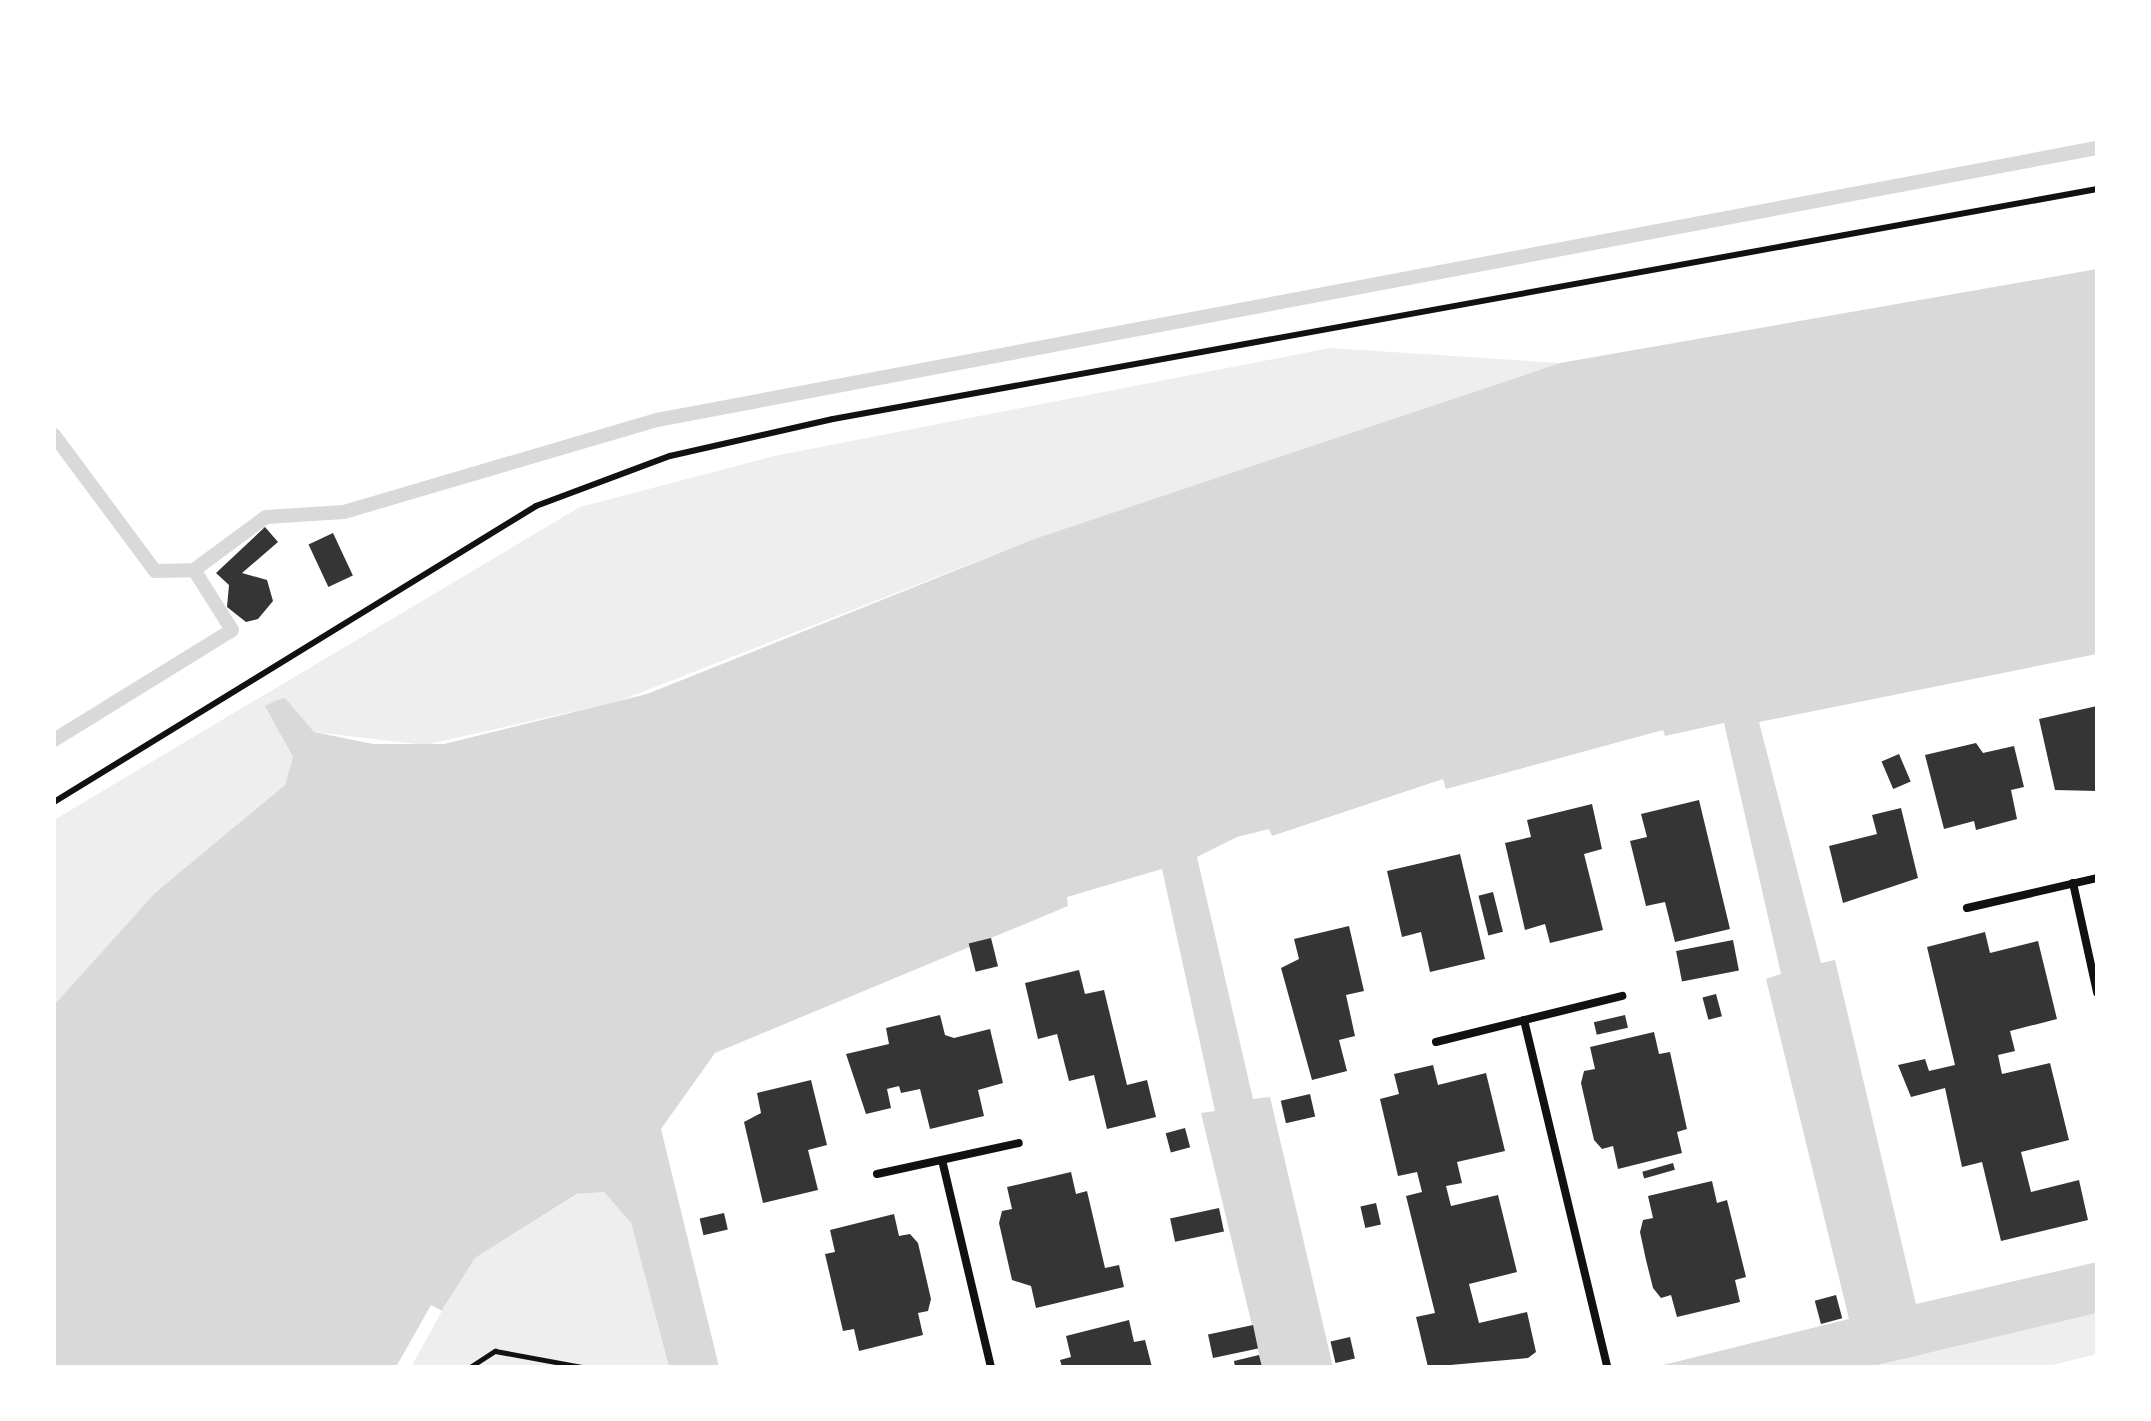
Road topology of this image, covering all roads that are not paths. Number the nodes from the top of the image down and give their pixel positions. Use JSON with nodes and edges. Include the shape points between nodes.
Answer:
{"nodes":[{"id":1,"x":2097,"y":189,"type":"edge"},
{"id":2,"x":54,"y":802,"type":"edge"},
{"id":3,"x":2097,"y":878,"type":"edge"},
{"id":4,"x":2073,"y":883,"type":"junction"},
{"id":5,"x":1967,"y":908,"type":"dead end"},
{"id":6,"x":2097,"y":992,"type":"edge"},
{"id":7,"x":1622,"y":996,"type":"dead end"},
{"id":8,"x":1524,"y":1020,"type":"junction"},
{"id":9,"x":1436,"y":1042,"type":"dead end"},
{"id":10,"x":1019,"y":1143,"type":"dead end"},
{"id":11,"x":942,"y":1160,"type":"junction"},
{"id":12,"x":877,"y":1174,"type":"dead end"},
{"id":13,"x":1606,"y":1364,"type":"edge"},
{"id":14,"x":991,"y":1367,"type":"edge"}],
"edges":[{"from":1,"to":2,"type":"lane","via":[[833,419],[670,456],[536,506]]},
{"from":3,"to":4,"type":"street"},
{"from":4,"to":5,"type":"street"},
{"from":4,"to":6,"type":"street"},
{"from":7,"to":8,"type":"street"},
{"from":8,"to":9,"type":"street"},
{"from":8,"to":13,"type":"street"},
{"from":10,"to":11,"type":"street"},
{"from":11,"to":12,"type":"street"},
{"from":11,"to":14,"type":"street"}]}
